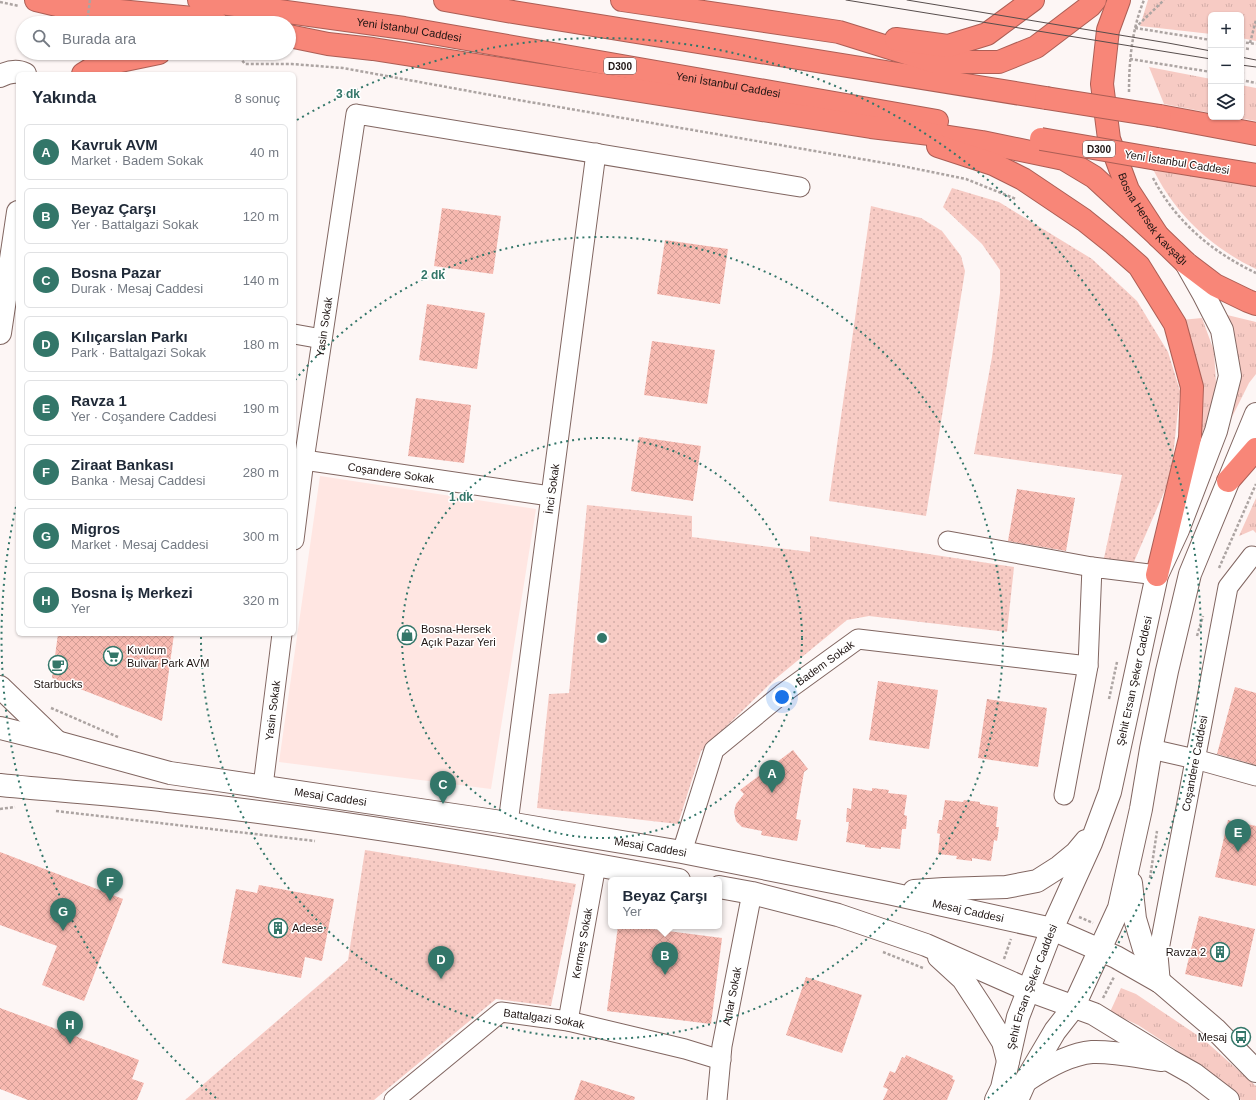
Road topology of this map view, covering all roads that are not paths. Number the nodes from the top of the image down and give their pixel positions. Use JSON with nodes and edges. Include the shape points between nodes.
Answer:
{"nodes":[{"id":1,"x":36,"y":0,"type":"edge"},
{"id":2,"x":199,"y":0,"type":"edge"},
{"id":3,"x":445,"y":0,"type":"edge"},
{"id":4,"x":622,"y":0,"type":"edge"},
{"id":5,"x":1033,"y":0,"type":"edge"},
{"id":6,"x":1095,"y":0,"type":"edge"},
{"id":7,"x":1119,"y":0,"type":"edge"},
{"id":8,"x":172,"y":16,"type":"edge"},
{"id":9,"x":839,"y":32,"type":"junction"},
{"id":10,"x":296,"y":37,"type":"edge"},
{"id":11,"x":296,"y":44,"type":"edge"},
{"id":12,"x":328,"y":44,"type":"junction"},
{"id":13,"x":125,"y":60,"type":"edge"},
{"id":14,"x":16,"y":72,"type":"edge"},
{"id":15,"x":86,"y":72,"type":"edge"},
{"id":16,"x":0,"y":76,"type":"edge"},
{"id":17,"x":871,"y":127,"type":"junction"},
{"id":18,"x":1256,"y":134,"type":"edge"},
{"id":19,"x":596,"y":153,"type":"junction"},
{"id":20,"x":1256,"y":175,"type":"edge"},
{"id":21,"x":800,"y":187,"type":"dead end"},
{"id":22,"x":1158,"y":236,"type":"junction"},
{"id":23,"x":16,"y":239,"type":"edge"},
{"id":24,"x":1186,"y":263,"type":"junction"},
{"id":25,"x":12,"y":294,"type":"edge"},
{"id":26,"x":1256,"y":304,"type":"edge"},
{"id":27,"x":0,"y":333,"type":"edge"},
{"id":28,"x":296,"y":334,"type":"edge"},
{"id":29,"x":322,"y":338,"type":"junction"},
{"id":30,"x":1256,"y":414,"type":"edge"},
{"id":31,"x":1256,"y":450,"type":"edge"},
{"id":32,"x":304,"y":460,"type":"junction"},
{"id":33,"x":1228,"y":481,"type":"junction"},
{"id":34,"x":550,"y":496,"type":"junction"},
{"id":35,"x":296,"y":524,"type":"edge"},
{"id":36,"x":948,"y":541,"type":"dead end"},
{"id":37,"x":1256,"y":557,"type":"edge"},
{"id":38,"x":1092,"y":567,"type":"junction"},
{"id":39,"x":1157,"y":574,"type":"junction"},
{"id":40,"x":282,"y":636,"type":"edge"},
{"id":41,"x":1088,"y":666,"type":"junction"},
{"id":42,"x":0,"y":687,"type":"edge"},
{"id":43,"x":0,"y":728,"type":"edge"},
{"id":44,"x":57,"y":742,"type":"junction"},
{"id":45,"x":1151,"y":749,"type":"junction"},
{"id":46,"x":1194,"y":759,"type":"junction"},
{"id":47,"x":1256,"y":776,"type":"edge"},
{"id":48,"x":0,"y":785,"type":"edge"},
{"id":49,"x":263,"y":786,"type":"junction"},
{"id":50,"x":29,"y":788,"type":"junction"},
{"id":51,"x":1064,"y":795,"type":"dead end"},
{"id":52,"x":9,"y":803,"type":"edge"},
{"id":53,"x":508,"y":824,"type":"junction"},
{"id":54,"x":1095,"y":831,"type":"junction"},
{"id":55,"x":682,"y":852,"type":"junction"},
{"id":56,"x":1129,"y":863,"type":"junction"},
{"id":57,"x":596,"y":865,"type":"junction"},
{"id":58,"x":662,"y":877,"type":"edge"},
{"id":59,"x":722,"y":888,"type":"edge"},
{"id":60,"x":752,"y":893,"type":"junction"},
{"id":61,"x":888,"y":893,"type":"junction"},
{"id":62,"x":1052,"y":929,"type":"junction"},
{"id":63,"x":926,"y":945,"type":"junction"},
{"id":64,"x":1100,"y":951,"type":"junction"},
{"id":65,"x":1160,"y":982,"type":"junction"},
{"id":66,"x":1028,"y":990,"type":"junction"},
{"id":67,"x":1073,"y":1008,"type":"junction"},
{"id":68,"x":568,"y":1021,"type":"junction"},
{"id":69,"x":721,"y":1060,"type":"junction"},
{"id":70,"x":1169,"y":1060,"type":"junction"},
{"id":71,"x":1008,"y":1061,"type":"junction"},
{"id":72,"x":1256,"y":1071,"type":"edge"},
{"id":73,"x":1021,"y":1091,"type":"edge"},
{"id":74,"x":394,"y":1100,"type":"edge"},
{"id":75,"x":717,"y":1100,"type":"edge"},
{"id":76,"x":996,"y":1100,"type":"edge"},
{"id":77,"x":1228,"y":1100,"type":"edge"}],
"edges":[{"from":1,"to":8,"type":"highway","via":[[57,5]]},
{"from":2,"to":20,"type":"highway","name":"Yeni İstanbul Caddesi","number":"D300","bridge":true,"via":[[404,28]]},
{"from":3,"to":18,"type":"highway","bridge":true,"via":[[1160,116]]},
{"from":4,"to":9,"type":"highway"},
{"from":5,"to":9,"type":"highway","via":[[987,34],[948,46]]},
{"from":6,"to":9,"type":"highway","via":[[1036,47],[999,62],[935,62]]},
{"from":7,"to":22,"type":"highway","name":"Bosna Hersek Kavşağı","via":[[1108,30],[1102,84],[1109,139],[1128,190]]},
{"from":10,"to":12,"type":"highway"},
{"from":11,"to":12,"type":"highway"},
{"from":12,"to":17,"type":"highway"},
{"from":13,"to":15,"type":"highway","via":[[96,66]]},
{"from":14,"to":16,"type":"street"},
{"from":17,"to":22,"type":"highway","via":[[953,137],[1064,159],[1094,177]]},
{"from":17,"to":39,"type":"highway","via":[[993,164],[1023,179],[1084,220],[1139,266],[1175,324],[1192,387],[1190,438]]},
{"from":19,"to":21,"type":"street"},
{"from":19,"to":29,"type":"street","name":"Yasin Sokak","via":[[356,114]]},
{"from":19,"to":34,"type":"street","name":"İnci Sokak"},
{"from":22,"to":24,"type":"highway","name":"Bosna Hersek Kavşağı"},
{"from":23,"to":25,"type":"street"},
{"from":24,"to":26,"type":"highway","name":"Bosna Hersek Kavşağı","via":[[1215,285]]},
{"from":24,"to":39,"type":"street","name":"Şehit Ersan Şeker Caddesi","via":[[1222,330],[1230,376],[1216,431],[1178,530]]},
{"from":25,"to":27,"type":"street"},
{"from":28,"to":29,"type":"street"},
{"from":29,"to":32,"type":"street","name":"Yasin Sokak"},
{"from":30,"to":33,"type":"street"},
{"from":31,"to":33,"type":"highway"},
{"from":32,"to":34,"type":"street","name":"Coşandere Sokak"},
{"from":32,"to":35,"type":"street","name":"Yasin Sokak"},
{"from":33,"to":45,"type":"street","via":[[1190,574]]},
{"from":34,"to":53,"type":"street","name":"İnci Sokak"},
{"from":36,"to":38,"type":"street"},
{"from":37,"to":46,"type":"street","name":"Coşandere Caddesi","via":[[1252,556],[1228,587]]},
{"from":38,"to":39,"type":"street"},
{"from":38,"to":41,"type":"street"},
{"from":39,"to":54,"type":"street","name":"Şehit Ersan Şeker Caddesi","via":[[1110,792]]},
{"from":40,"to":49,"type":"street","name":"Yasin Sokak"},
{"from":41,"to":51,"type":"street"},
{"from":41,"to":55,"type":"street","name":"Badem Sokak","via":[[858,639],[782,694],[714,750]]},
{"from":42,"to":44,"type":"street"},
{"from":43,"to":44,"type":"street","name":"Mesaj Caddesi"},
{"from":44,"to":49,"type":"street","name":"Mesaj Caddesi","via":[[170,774]]},
{"from":45,"to":46,"type":"street"},
{"from":45,"to":56,"type":"street"},
{"from":46,"to":47,"type":"street"},
{"from":46,"to":65,"type":"street","name":"Coşandere Caddesi","via":[[1158,955]]},
{"from":48,"to":50,"type":"street"},
{"from":49,"to":53,"type":"street","name":"Mesaj Caddesi"},
{"from":50,"to":52,"type":"street"},
{"from":50,"to":57,"type":"street","via":[[168,801],[309,819]]},
{"from":53,"to":55,"type":"street","name":"Mesaj Caddesi"},
{"from":54,"to":61,"type":"street","via":[[1076,853],[1037,881],[1006,888],[944,888]]},
{"from":54,"to":62,"type":"street","name":"Şehit Ersan Şeker Caddesi"},
{"from":55,"to":61,"type":"street","name":"Mesaj Caddesi"},
{"from":56,"to":64,"type":"street","via":[[1119,908]]},
{"from":56,"to":65,"type":"street","via":[[1135,919],[1144,949]]},
{"from":57,"to":58,"type":"street"},
{"from":57,"to":68,"type":"street","name":"Kermeş Sokak"},
{"from":59,"to":60,"type":"street"},
{"from":60,"to":63,"type":"street","via":[[838,915]]},
{"from":60,"to":69,"type":"street","name":"Anlar Sokak"},
{"from":61,"to":62,"type":"street","name":"Mesaj Caddesi"},
{"from":62,"to":64,"type":"street","name":"Mesaj Caddesi"},
{"from":62,"to":66,"type":"street","name":"Şehit Ersan Şeker Caddesi"},
{"from":63,"to":66,"type":"street"},
{"from":63,"to":71,"type":"street","via":[[963,979],[1003,1042]]},
{"from":64,"to":65,"type":"street","name":"Mesaj Caddesi"},
{"from":64,"to":67,"type":"street"},
{"from":65,"to":72,"type":"street","name":"Mesaj Caddesi","via":[[1215,1029]]},
{"from":66,"to":67,"type":"street"},
{"from":66,"to":71,"type":"street","name":"Şehit Ersan Şeker Caddesi","via":[[1018,1017]]},
{"from":67,"to":70,"type":"street","via":[[1094,1014]]},
{"from":67,"to":73,"type":"street","via":[[1055,1031]]},
{"from":68,"to":69,"type":"street","name":"Battalgazi Sokak"},
{"from":68,"to":74,"type":"street","name":"Battalgazi Sokak","via":[[501,1012]]},
{"from":69,"to":75,"type":"street","name":"Anlar Sokak"},
{"from":70,"to":73,"type":"street","via":[[1091,1052],[1048,1066]]},
{"from":70,"to":77,"type":"street","via":[[1194,1074]]},
{"from":71,"to":76,"type":"street","name":"Şehit Ersan Şeker Caddesi","via":[[1002,1088]]}]}
